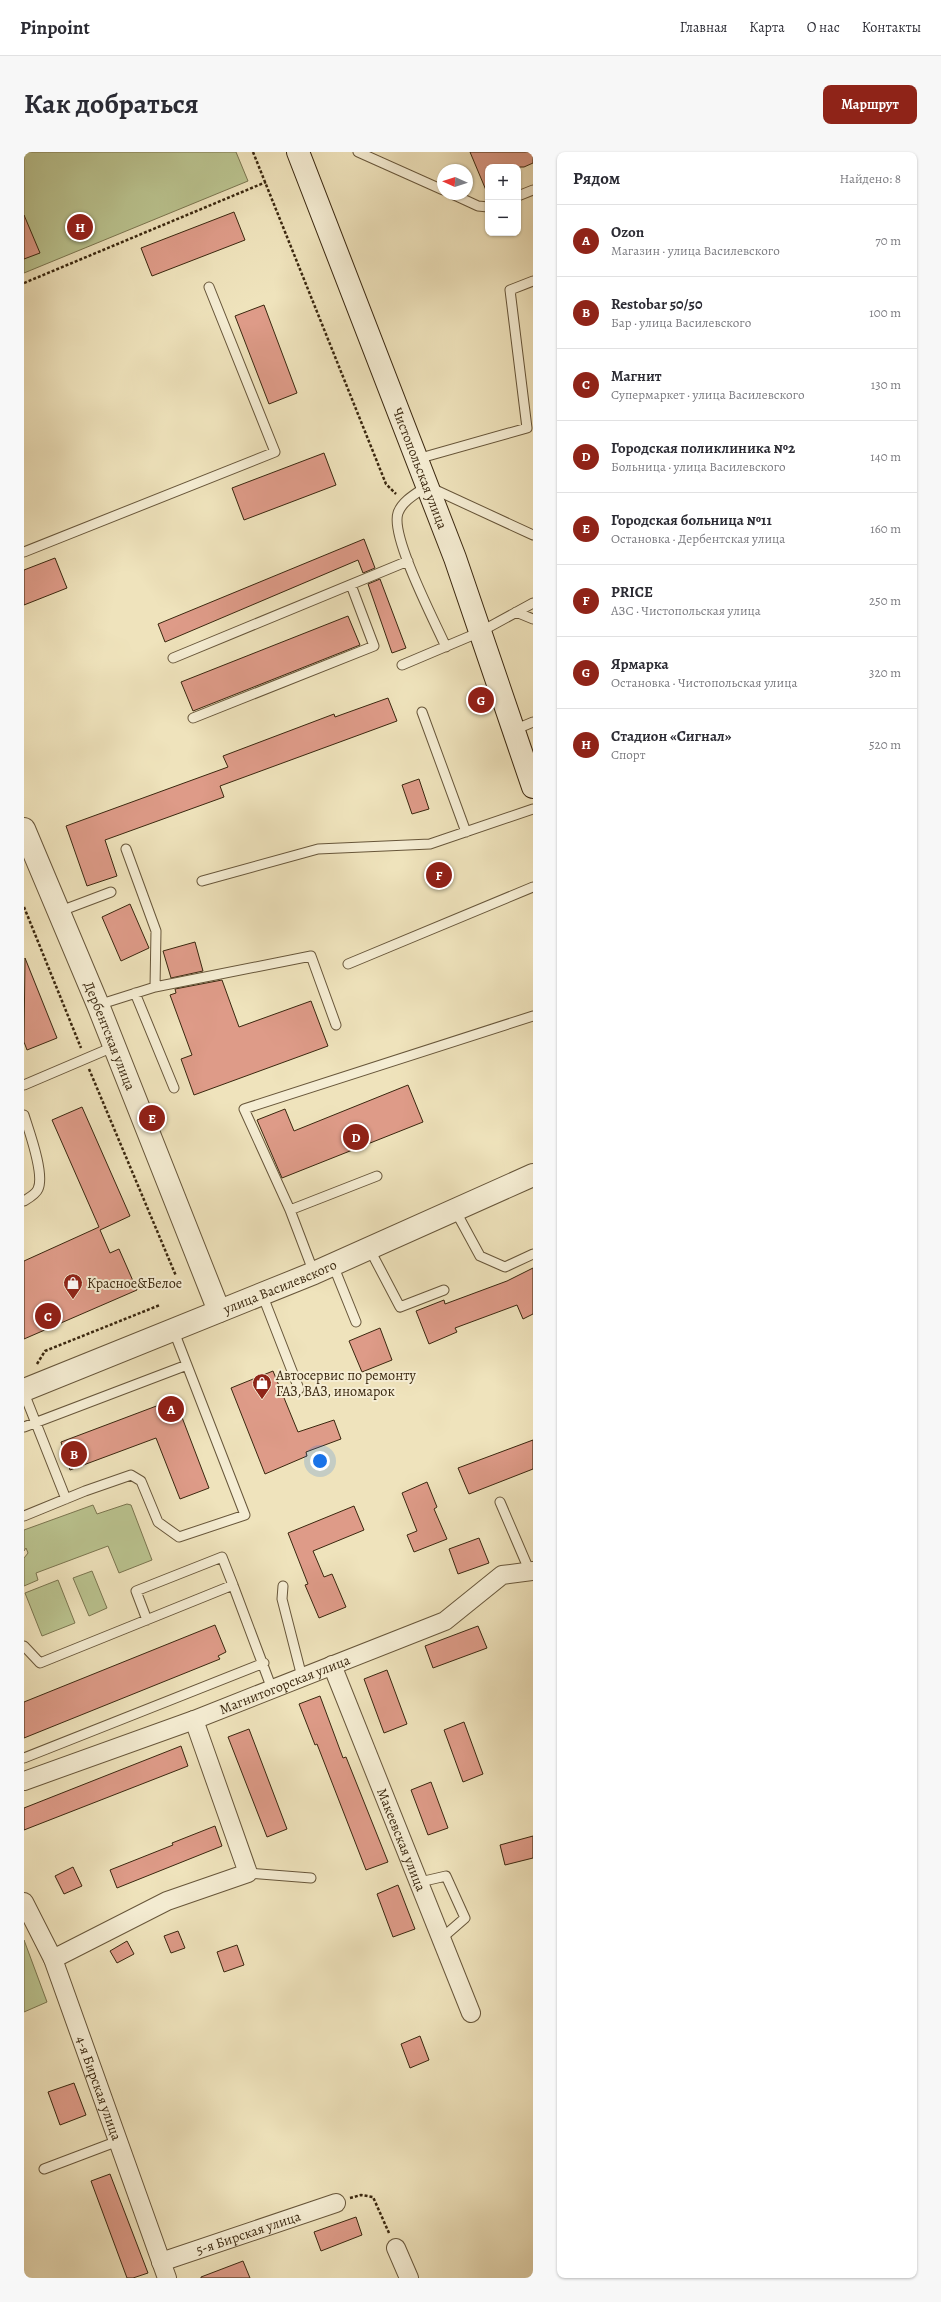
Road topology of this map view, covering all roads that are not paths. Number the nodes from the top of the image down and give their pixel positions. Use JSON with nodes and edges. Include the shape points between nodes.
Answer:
{"nodes":[{"id":1,"x":298,"y":152,"type":"edge"},
{"id":2,"x":358,"y":152,"type":"edge"},
{"id":3,"x":437,"y":187,"type":"edge"},
{"id":4,"x":533,"y":190,"type":"edge"},
{"id":5,"x":521,"y":195,"type":"edge"},
{"id":6,"x":465,"y":200,"type":"edge"},
{"id":7,"x":485,"y":207,"type":"edge"},
{"id":8,"x":533,"y":281,"type":"edge"},
{"id":9,"x":209,"y":287,"type":"dead end"},
{"id":10,"x":416,"y":460,"type":"junction"},
{"id":11,"x":427,"y":486,"type":"junction"},
{"id":12,"x":533,"y":535,"type":"edge"},
{"id":13,"x":24,"y":552,"type":"edge"},
{"id":14,"x":408,"y":561,"type":"junction"},
{"id":15,"x":351,"y":585,"type":"junction"},
{"id":16,"x":533,"y":603,"type":"edge"},
{"id":17,"x":516,"y":612,"type":"junction"},
{"id":18,"x":533,"y":619,"type":"edge"},
{"id":19,"x":480,"y":632,"type":"junction"},
{"id":20,"x":446,"y":647,"type":"junction"},
{"id":21,"x":173,"y":658,"type":"dead end"},
{"id":22,"x":402,"y":665,"type":"dead end"},
{"id":23,"x":422,"y":712,"type":"dead end"},
{"id":24,"x":193,"y":718,"type":"dead end"},
{"id":25,"x":523,"y":726,"type":"edge"},
{"id":26,"x":533,"y":787,"type":"edge"},
{"id":27,"x":533,"y":809,"type":"edge"},
{"id":28,"x":24,"y":829,"type":"edge"},
{"id":29,"x":466,"y":832,"type":"junction"},
{"id":30,"x":126,"y":849,"type":"dead end"},
{"id":31,"x":202,"y":881,"type":"dead end"},
{"id":32,"x":533,"y":887,"type":"edge"},
{"id":33,"x":111,"y":892,"type":"dead end"},
{"id":34,"x":58,"y":912,"type":"junction"},
{"id":35,"x":348,"y":964,"type":"dead end"},
{"id":36,"x":155,"y":987,"type":"junction"},
{"id":37,"x":135,"y":993,"type":"junction"},
{"id":38,"x":98,"y":1005,"type":"junction"},
{"id":39,"x":533,"y":1016,"type":"edge"},
{"id":40,"x":336,"y":1026,"type":"dead end"},
{"id":41,"x":113,"y":1047,"type":"junction"},
{"id":42,"x":24,"y":1085,"type":"edge"},
{"id":43,"x":174,"y":1088,"type":"dead end"},
{"id":44,"x":24,"y":1115,"type":"edge"},
{"id":45,"x":533,"y":1175,"type":"edge"},
{"id":46,"x":376,"y":1176,"type":"dead end"},
{"id":47,"x":24,"y":1201,"type":"edge"},
{"id":48,"x":290,"y":1210,"type":"junction"},
{"id":49,"x":455,"y":1210,"type":"junction"},
{"id":50,"x":370,"y":1248,"type":"junction"},
{"id":51,"x":533,"y":1254,"type":"edge"},
{"id":52,"x":323,"y":1269,"type":"junction"},
{"id":53,"x":444,"y":1290,"type":"dead end"},
{"id":54,"x":262,"y":1294,"type":"junction"},
{"id":55,"x":219,"y":1311,"type":"junction"},
{"id":56,"x":356,"y":1322,"type":"dead end"},
{"id":57,"x":173,"y":1329,"type":"junction"},
{"id":58,"x":187,"y":1365,"type":"junction"},
{"id":59,"x":299,"y":1389,"type":"dead end"},
{"id":60,"x":24,"y":1392,"type":"edge"},
{"id":61,"x":36,"y":1422,"type":"junction"},
{"id":62,"x":24,"y":1427,"type":"edge"},
{"id":63,"x":66,"y":1499,"type":"junction"},
{"id":64,"x":500,"y":1502,"type":"dead end"},
{"id":65,"x":24,"y":1516,"type":"edge"},
{"id":66,"x":532,"y":1572,"type":"edge"},
{"id":67,"x":233,"y":1585,"type":"junction"},
{"id":68,"x":283,"y":1586,"type":"dead end"},
{"id":69,"x":147,"y":1620,"type":"junction"},
{"id":70,"x":24,"y":1646,"type":"edge"},
{"id":71,"x":264,"y":1662,"type":"junction"},
{"id":72,"x":332,"y":1665,"type":"junction"},
{"id":73,"x":302,"y":1677,"type":"junction"},
{"id":74,"x":272,"y":1689,"type":"junction"},
{"id":75,"x":194,"y":1720,"type":"junction"},
{"id":76,"x":24,"y":1758,"type":"edge"},
{"id":77,"x":24,"y":1781,"type":"edge"},
{"id":78,"x":248,"y":1873,"type":"junction"},
{"id":79,"x":312,"y":1878,"type":"dead end"},
{"id":80,"x":420,"y":1882,"type":"junction"},
{"id":81,"x":24,"y":1902,"type":"edge"},
{"id":82,"x":442,"y":1938,"type":"junction"},
{"id":83,"x":53,"y":1959,"type":"junction"},
{"id":84,"x":471,"y":2013,"type":"dead end"},
{"id":85,"x":118,"y":2141,"type":"junction"},
{"id":86,"x":44,"y":2169,"type":"dead end"},
{"id":87,"x":336,"y":2203,"type":"road end"},
{"id":88,"x":396,"y":2248,"type":"road end"},
{"id":89,"x":164,"y":2270,"type":"edge"},
{"id":90,"x":409,"y":2278,"type":"edge"}],
"edges":[{"from":1,"to":10,"type":"street","name":"Чистопольская улица"},
{"from":2,"to":3,"type":"lane"},
{"from":4,"to":5,"type":"lane"},
{"from":6,"to":7,"type":"lane"},
{"from":8,"to":10,"type":"lane","via":[[510,290],[527,428]]},
{"from":9,"to":13,"type":"lane","via":[[275,452]]},
{"from":10,"to":11,"type":"street","name":"Чистопольская улица"},
{"from":11,"to":12,"type":"lane"},
{"from":11,"to":14,"type":"lane","via":[[405,502],[398,513],[397,526]]},
{"from":11,"to":19,"type":"street","name":"Чистопольская улица"},
{"from":14,"to":15,"type":"lane"},
{"from":14,"to":20,"type":"lane"},
{"from":15,"to":21,"type":"lane"},
{"from":15,"to":24,"type":"lane","via":[[374,646]]},
{"from":16,"to":17,"type":"lane"},
{"from":17,"to":18,"type":"lane"},
{"from":17,"to":19,"type":"lane"},
{"from":19,"to":20,"type":"lane"},
{"from":19,"to":25,"type":"street","name":"Чистопольская улица"},
{"from":20,"to":22,"type":"lane"},
{"from":23,"to":29,"type":"lane"},
{"from":25,"to":26,"type":"street","name":"Чистопольская улица"},
{"from":27,"to":29,"type":"lane"},
{"from":28,"to":34,"type":"street","name":"Дербентская улица"},
{"from":29,"to":31,"type":"lane","via":[[430,844],[318,849]]},
{"from":30,"to":36,"type":"lane","via":[[156,931]]},
{"from":32,"to":35,"type":"lane"},
{"from":33,"to":34,"type":"lane"},
{"from":34,"to":38,"type":"street","name":"Дербентская улица"},
{"from":36,"to":37,"type":"lane"},
{"from":36,"to":40,"type":"lane","via":[[311,956]]},
{"from":37,"to":38,"type":"lane"},
{"from":37,"to":43,"type":"lane"},
{"from":38,"to":41,"type":"street","name":"Дербентская улица"},
{"from":39,"to":48,"type":"lane","via":[[244,1109]]},
{"from":41,"to":42,"type":"lane"},
{"from":41,"to":55,"type":"street","name":"Дербентская улица"},
{"from":44,"to":47,"type":"lane","via":[[40,1175],[38,1188]]},
{"from":45,"to":49,"type":"street","name":"улица Василевского"},
{"from":46,"to":48,"type":"lane"},
{"from":48,"to":52,"type":"lane"},
{"from":49,"to":50,"type":"street","name":"улица Василевского"},
{"from":49,"to":51,"type":"lane","via":[[480,1256],[506,1267]]},
{"from":50,"to":52,"type":"street","name":"улица Василевского"},
{"from":50,"to":53,"type":"lane","via":[[400,1307]]},
{"from":52,"to":54,"type":"street","name":"улица Василевского"},
{"from":52,"to":56,"type":"lane"},
{"from":54,"to":55,"type":"street","name":"улица Василевского"},
{"from":54,"to":59,"type":"lane"},
{"from":55,"to":57,"type":"street","name":"улица Василевского"},
{"from":57,"to":58,"type":"lane"},
{"from":57,"to":60,"type":"street","name":"улица Василевского"},
{"from":58,"to":61,"type":"lane"},
{"from":58,"to":63,"type":"lane","via":[[245,1516],[180,1537],[158,1522],[141,1481],[131,1475]]},
{"from":60,"to":61,"type":"lane"},
{"from":61,"to":62,"type":"lane"},
{"from":61,"to":63,"type":"lane"},
{"from":63,"to":65,"type":"lane"},
{"from":64,"to":66,"type":"lane"},
{"from":66,"to":72,"type":"street","name":"Магнитогорская улица","via":[[502,1575],[445,1621]]},
{"from":67,"to":69,"type":"lane"},
{"from":67,"to":69,"type":"lane","via":[[222,1556],[136,1591]]},
{"from":67,"to":71,"type":"lane"},
{"from":68,"to":73,"type":"lane","via":[[282,1599]]},
{"from":69,"to":70,"type":"lane","via":[[40,1663]]},
{"from":71,"to":74,"type":"lane"},
{"from":71,"to":76,"type":"lane"},
{"from":72,"to":73,"type":"street","name":"Магнитогорская улица"},
{"from":72,"to":80,"type":"street","name":"Макеевская улица"},
{"from":73,"to":74,"type":"street","name":"Магнитогорская улица"},
{"from":74,"to":75,"type":"street","name":"Магнитогорская улица"},
{"from":75,"to":77,"type":"street","name":"Магнитогорская улица"},
{"from":75,"to":78,"type":"street"},
{"from":78,"to":79,"type":"lane"},
{"from":78,"to":83,"type":"street","via":[[167,1900]]},
{"from":80,"to":82,"type":"street","name":"Макеевская улица"},
{"from":80,"to":82,"type":"lane","via":[[446,1876],[465,1918]]},
{"from":81,"to":83,"type":"street","name":"4-я Бирская улица"},
{"from":82,"to":84,"type":"street","name":"Макеевская улица"},
{"from":83,"to":85,"type":"street","name":"4-я Бирская улица"},
{"from":85,"to":86,"type":"lane"},
{"from":85,"to":89,"type":"street","name":"4-я Бирская улица"},
{"from":87,"to":89,"type":"street","name":"5-я Бирская улица"},
{"from":88,"to":90,"type":"street"}]}
